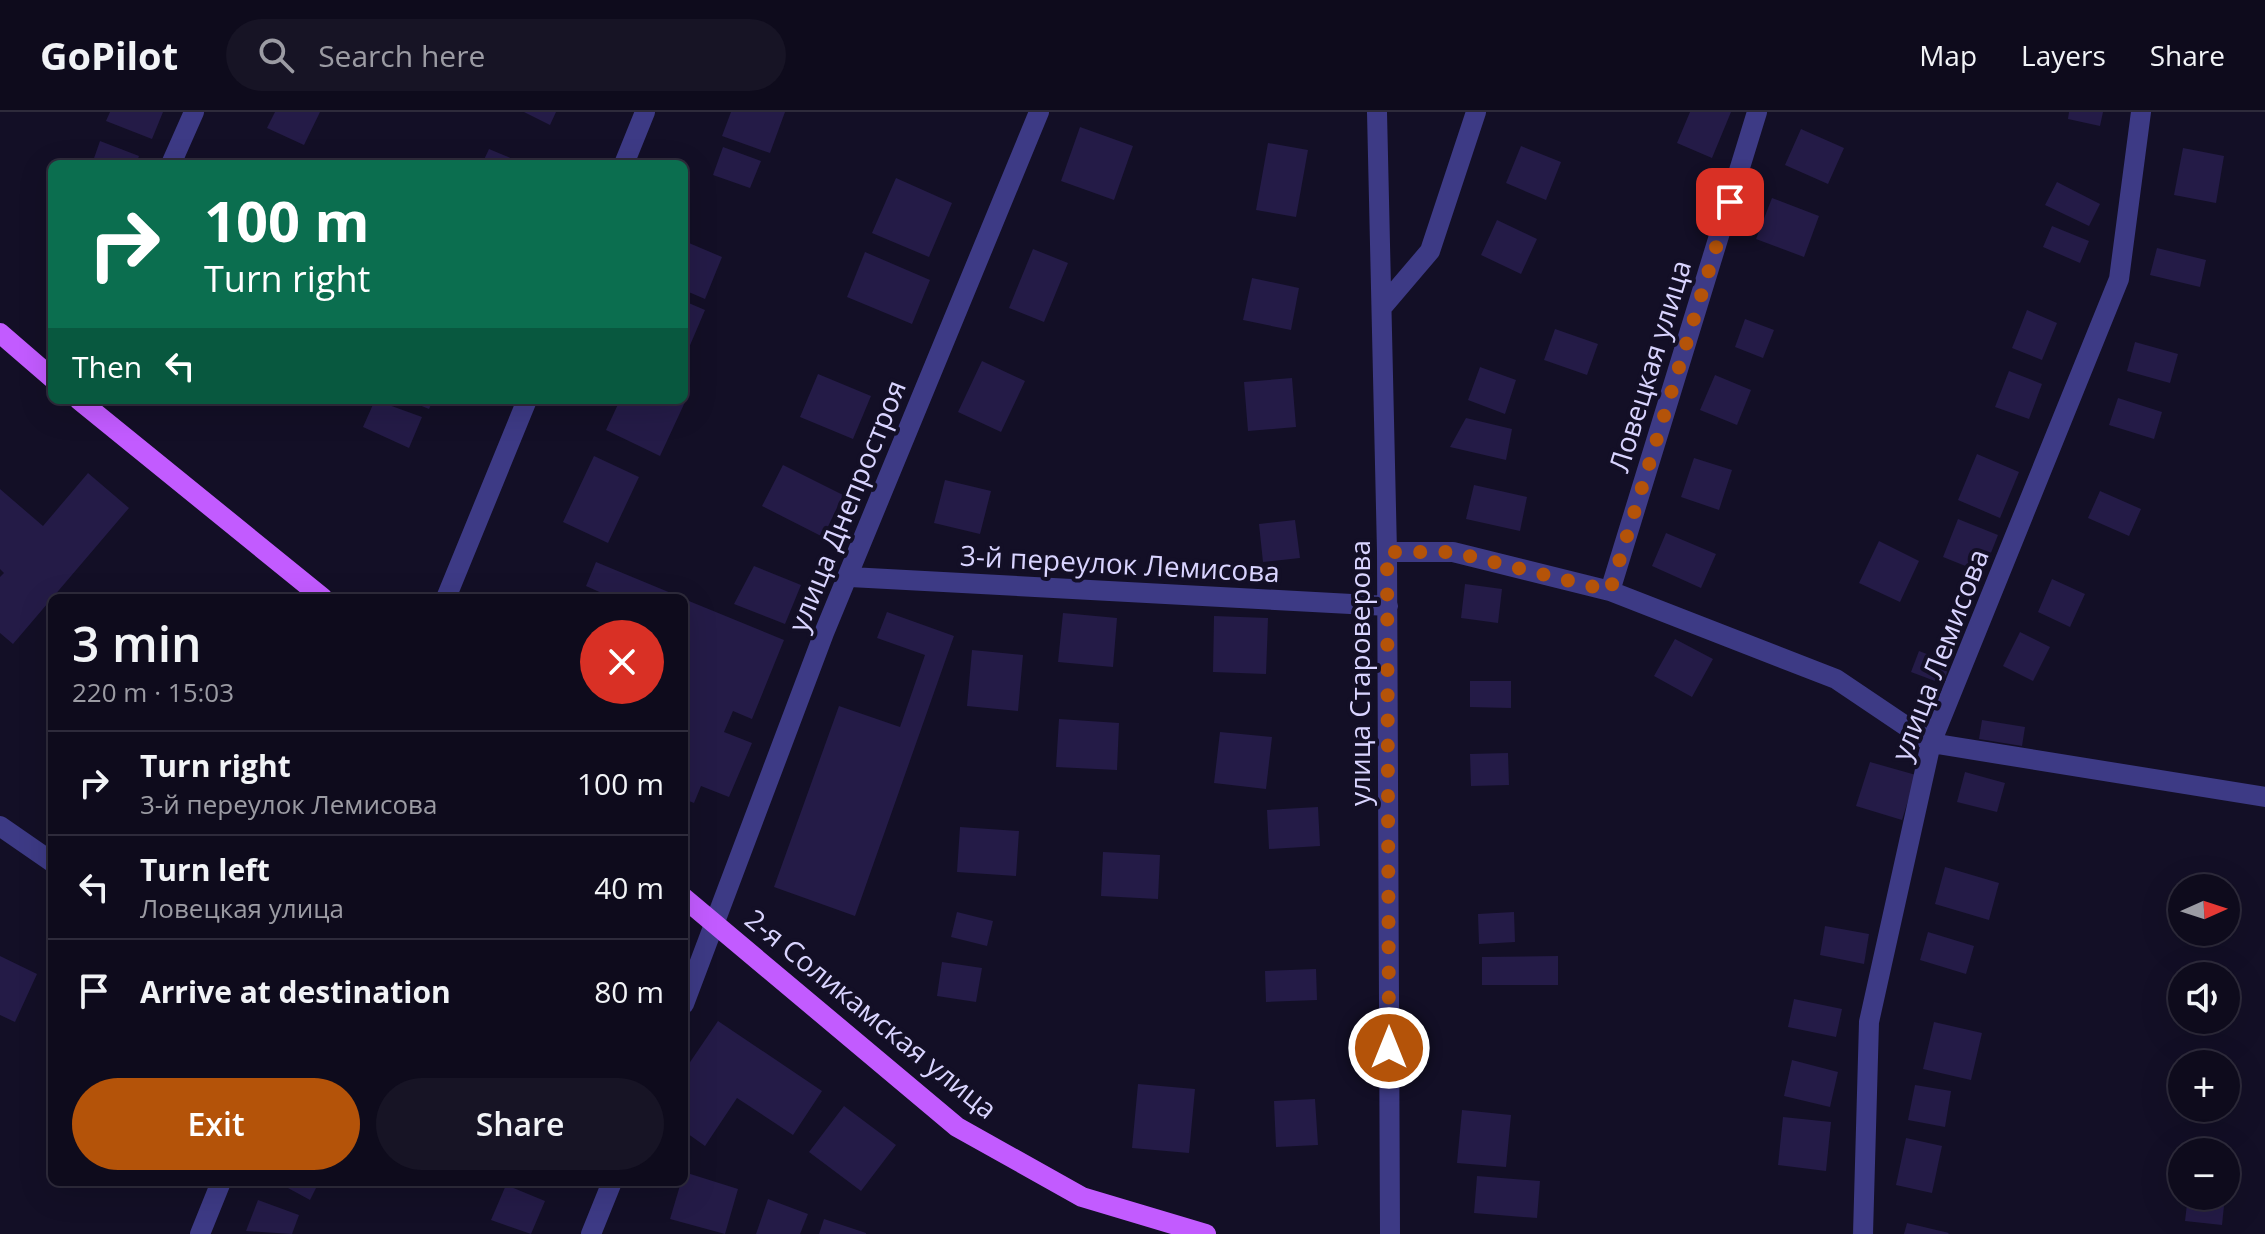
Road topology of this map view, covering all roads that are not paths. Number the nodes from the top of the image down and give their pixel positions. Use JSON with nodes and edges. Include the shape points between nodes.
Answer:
{"nodes":[{"id":1,"x":194,"y":112,"type":"edge"},
{"id":2,"x":645,"y":112,"type":"edge"},
{"id":3,"x":1039,"y":112,"type":"edge"},
{"id":4,"x":1377,"y":112,"type":"edge"},
{"id":5,"x":1476,"y":112,"type":"edge"},
{"id":6,"x":1757,"y":112,"type":"edge"},
{"id":7,"x":2141,"y":112,"type":"edge"},
{"id":8,"x":173,"y":160,"type":"edge"},
{"id":9,"x":626,"y":160,"type":"edge"},
{"id":10,"x":1384,"y":305,"type":"junction"},
{"id":11,"x":0,"y":333,"type":"edge"},
{"id":12,"x":48,"y":375,"type":"edge"},
{"id":13,"x":84,"y":404,"type":"edge"},
{"id":14,"x":525,"y":404,"type":"edge"},
{"id":15,"x":1387,"y":552,"type":"junction"},
{"id":16,"x":850,"y":577,"type":"junction"},
{"id":17,"x":1610,"y":591,"type":"junction"},
{"id":18,"x":318,"y":594,"type":"edge"},
{"id":19,"x":448,"y":594,"type":"edge"},
{"id":20,"x":1388,"y":606,"type":"junction"},
{"id":21,"x":1931,"y":743,"type":"junction"},
{"id":22,"x":2265,"y":797,"type":"edge"},
{"id":23,"x":0,"y":826,"type":"edge"},
{"id":24,"x":48,"y":859,"type":"edge"},
{"id":25,"x":688,"y":901,"type":"edge"},
{"id":26,"x":716,"y":925,"type":"junction"},
{"id":27,"x":688,"y":994,"type":"edge"},
{"id":28,"x":219,"y":1186,"type":"edge"},
{"id":29,"x":610,"y":1186,"type":"edge"},
{"id":30,"x":200,"y":1234,"type":"edge"},
{"id":31,"x":591,"y":1234,"type":"edge"},
{"id":32,"x":1206,"y":1234,"type":"edge"},
{"id":33,"x":1390,"y":1234,"type":"edge"},
{"id":34,"x":1863,"y":1234,"type":"edge"}],
"edges":[{"from":1,"to":8,"type":"street"},
{"from":2,"to":9,"type":"street"},
{"from":3,"to":16,"type":"street","name":"улица Днепростроя"},
{"from":4,"to":10,"type":"street","name":"улица Староверова"},
{"from":5,"to":10,"type":"street","via":[[1430,251]]},
{"from":6,"to":17,"type":"street","name":"Ловецкая улица"},
{"from":7,"to":21,"type":"street","name":"улица Лемисова","via":[[2119,279]]},
{"from":10,"to":15,"type":"street","name":"улица Староверова"},
{"from":11,"to":12,"type":"main road"},
{"from":13,"to":18,"type":"main road"},
{"from":14,"to":19,"type":"street"},
{"from":15,"to":17,"type":"street","via":[[1453,552]]},
{"from":15,"to":20,"type":"street","name":"улица Староверова"},
{"from":16,"to":20,"type":"street","name":"3-й переулок Лемисова"},
{"from":16,"to":26,"type":"street","name":"улица Днепростроя","via":[[824,633]]},
{"from":17,"to":21,"type":"street","via":[[1836,679]]},
{"from":20,"to":33,"type":"street","name":"улица Староверова"},
{"from":21,"to":22,"type":"street"},
{"from":21,"to":34,"type":"street","name":"улица Лемисова","via":[[1869,1022]]},
{"from":23,"to":24,"type":"street"},
{"from":25,"to":26,"type":"main road","name":"2-я Соликамская улица"},
{"from":26,"to":27,"type":"street","name":"улица Днепростроя"},
{"from":26,"to":32,"type":"main road","name":"2-я Соликамская улица","via":[[957,1127],[1082,1197]]},
{"from":28,"to":30,"type":"street"},
{"from":29,"to":31,"type":"street"}]}
